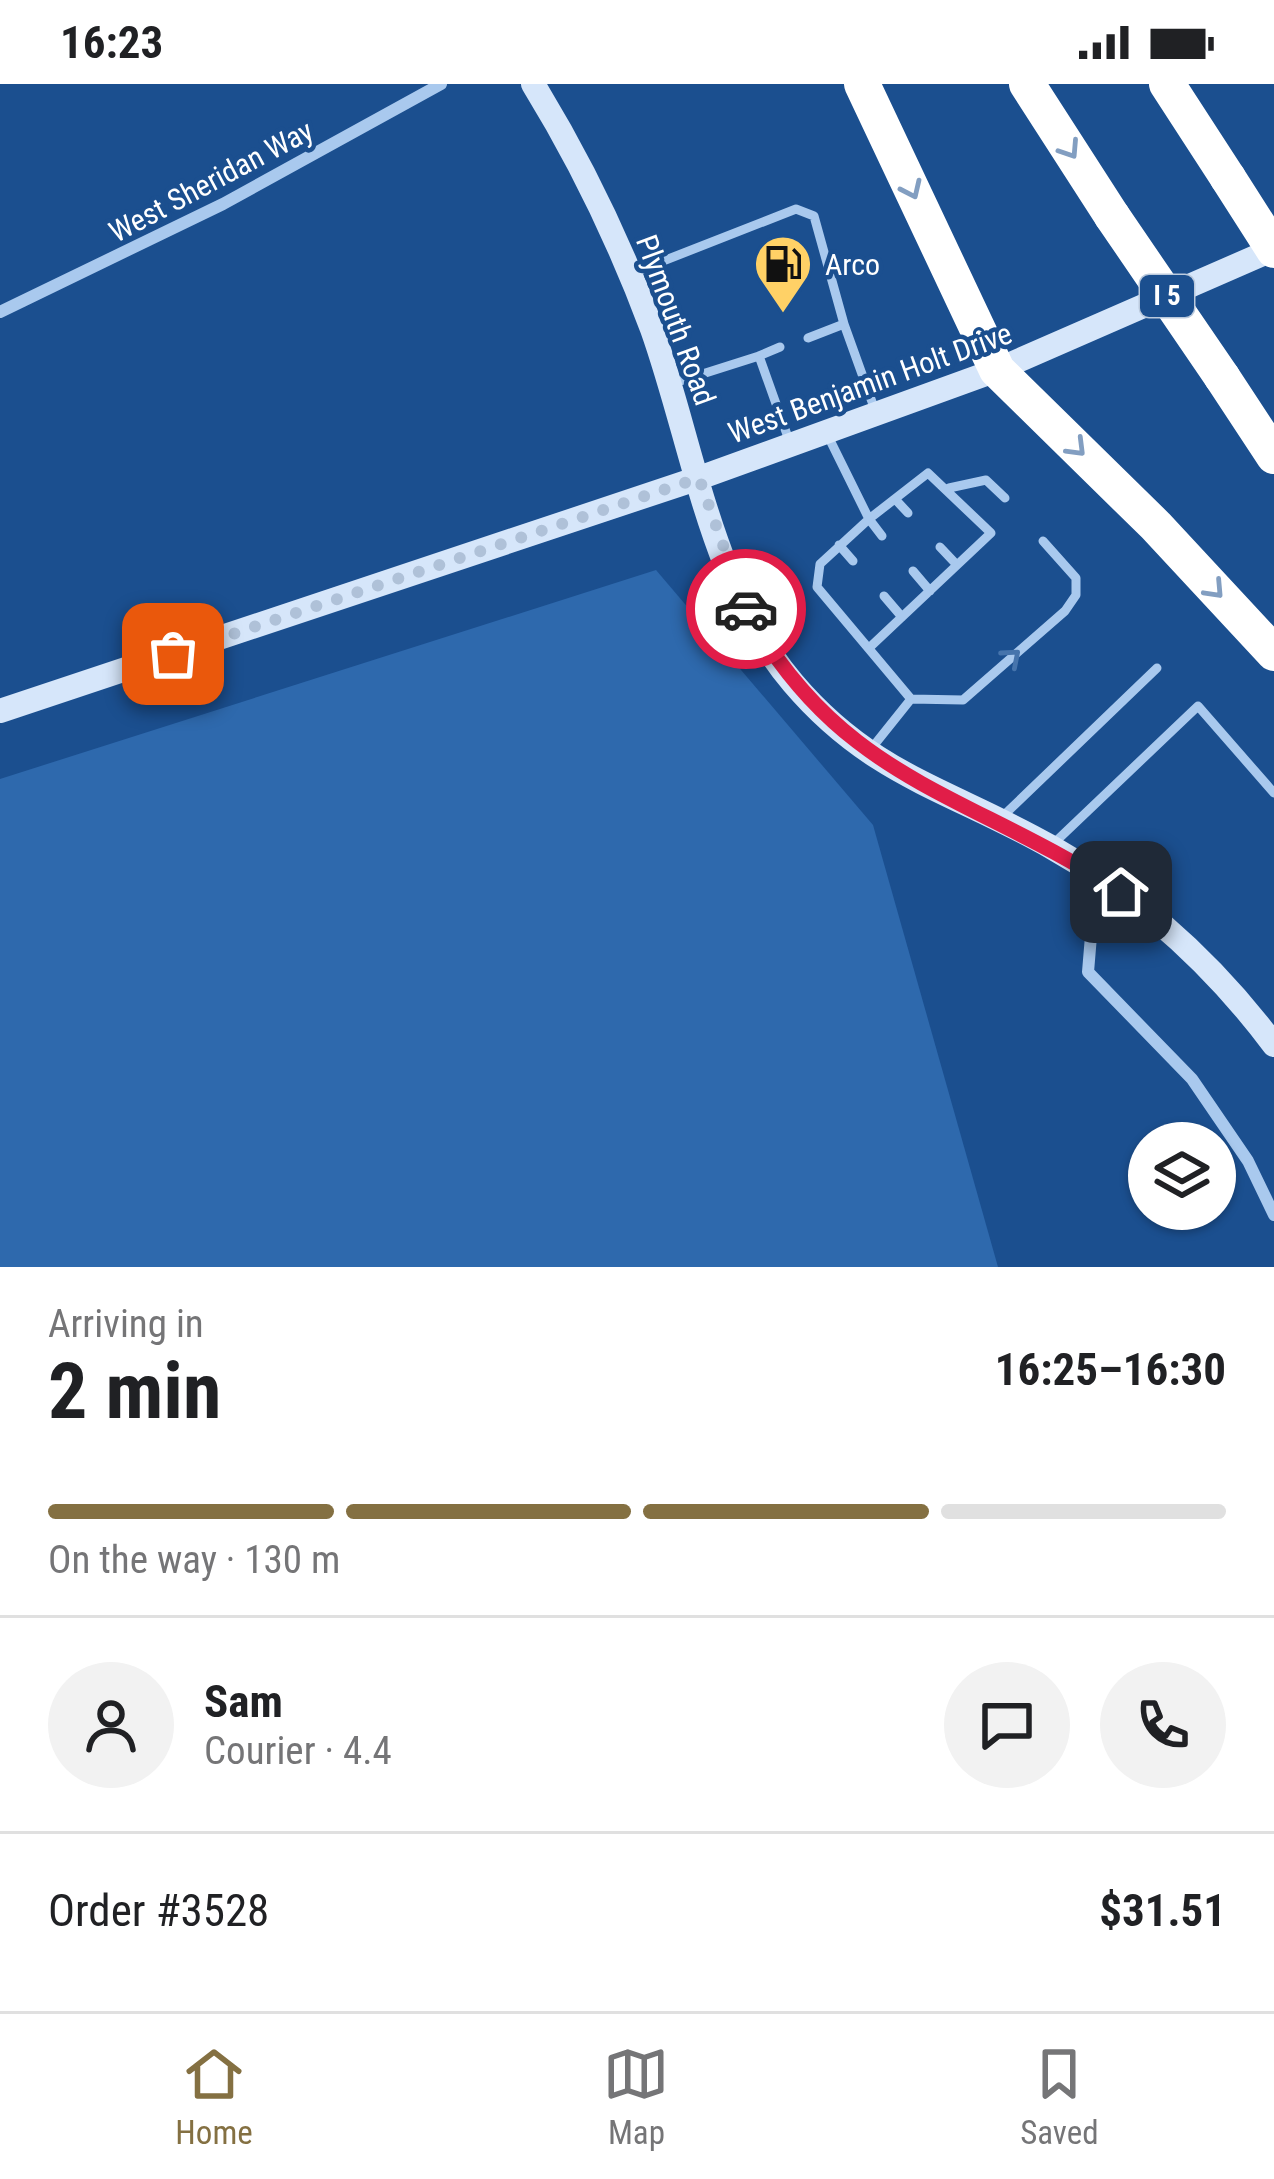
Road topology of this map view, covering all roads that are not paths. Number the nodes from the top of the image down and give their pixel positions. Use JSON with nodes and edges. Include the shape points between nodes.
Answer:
{"nodes":[{"id":1,"x":441,"y":84,"type":"edge"},
{"id":2,"x":533,"y":84,"type":"edge"},
{"id":3,"x":862,"y":84,"type":"edge"},
{"id":4,"x":1027,"y":84,"type":"edge"},
{"id":5,"x":1167,"y":84,"type":"edge"},
{"id":6,"x":1274,"y":250,"type":"edge"},
{"id":7,"x":630,"y":274,"type":"junction"},
{"id":8,"x":0,"y":313,"type":"edge"},
{"id":9,"x":844,"y":325,"type":"junction"},
{"id":10,"x":808,"y":338,"type":"dead end"},
{"id":11,"x":780,"y":346,"type":"dead end"},
{"id":12,"x":759,"y":356,"type":"junction"},
{"id":13,"x":997,"y":370,"type":"junction"},
{"id":14,"x":669,"y":384,"type":"junction"},
{"id":15,"x":876,"y":412,"type":"junction"},
{"id":16,"x":826,"y":432,"type":"junction"},
{"id":17,"x":790,"y":445,"type":"junction"},
{"id":18,"x":1274,"y":456,"type":"edge"},
{"id":19,"x":699,"y":478,"type":"junction"},
{"id":20,"x":949,"y":488,"type":"junction"},
{"id":21,"x":1005,"y":498,"type":"dead end"},
{"id":22,"x":895,"y":499,"type":"junction"},
{"id":23,"x":908,"y":513,"type":"dead end"},
{"id":24,"x":869,"y":519,"type":"junction"},
{"id":25,"x":882,"y":536,"type":"dead end"},
{"id":26,"x":1043,"y":541,"type":"dead end"},
{"id":27,"x":838,"y":545,"type":"junction"},
{"id":28,"x":940,"y":547,"type":"dead end"},
{"id":29,"x":853,"y":561,"type":"dead end"},
{"id":30,"x":957,"y":565,"type":"junction"},
{"id":31,"x":913,"y":571,"type":"dead end"},
{"id":32,"x":930,"y":591,"type":"junction"},
{"id":33,"x":884,"y":596,"type":"dead end"},
{"id":34,"x":902,"y":616,"type":"junction"},
{"id":35,"x":869,"y":648,"type":"junction"},
{"id":36,"x":1274,"y":653,"type":"edge"},
{"id":37,"x":1157,"y":668,"type":"dead end"},
{"id":38,"x":911,"y":699,"type":"junction"},
{"id":39,"x":0,"y":711,"type":"edge"},
{"id":40,"x":867,"y":754,"type":"junction"},
{"id":41,"x":1274,"y":793,"type":"edge"},
{"id":42,"x":998,"y":820,"type":"junction"},
{"id":43,"x":1051,"y":847,"type":"junction"},
{"id":44,"x":1121,"y":892,"type":"junction"},
{"id":45,"x":1274,"y":1045,"type":"edge"},
{"id":46,"x":1274,"y":1215,"type":"edge"}],
"edges":[{"from":1,"to":8,"type":"street","name":"West Sheridan Way","via":[[223,204]]},
{"from":2,"to":7,"type":"main road","name":"Plymouth Road"},
{"from":3,"to":13,"type":"highway","one_way":true},
{"from":4,"to":18,"type":"highway","number":"I 5","one_way":true,"bridge":true},
{"from":5,"to":6,"type":"highway","bridge":true},
{"from":6,"to":13,"type":"main road","name":"West Benjamin Holt Drive"},
{"from":7,"to":9,"type":"lane","via":[[796,209],[814,216]]},
{"from":7,"to":14,"type":"main road","name":"Plymouth Road"},
{"from":9,"to":10,"type":"lane"},
{"from":9,"to":15,"type":"lane"},
{"from":11,"to":12,"type":"lane"},
{"from":12,"to":14,"type":"lane"},
{"from":12,"to":17,"type":"lane"},
{"from":13,"to":15,"type":"main road","name":"West Benjamin Holt Drive"},
{"from":13,"to":36,"type":"highway","one_way":true},
{"from":14,"to":19,"type":"main road","name":"Plymouth Road"},
{"from":15,"to":16,"type":"main road","name":"West Benjamin Holt Drive"},
{"from":16,"to":17,"type":"main road","name":"West Benjamin Holt Drive"},
{"from":16,"to":24,"type":"lane"},
{"from":17,"to":19,"type":"main road","name":"West Benjamin Holt Drive"},
{"from":19,"to":39,"type":"main road","name":"West Benjamin Holt Drive"},
{"from":19,"to":40,"type":"main road","name":"Plymouth Road","via":[[765,643],[814,708]]},
{"from":20,"to":21,"type":"lane","via":[[986,480]]},
{"from":20,"to":22,"type":"lane","via":[[928,473]]},
{"from":20,"to":30,"type":"lane","via":[[991,533]]},
{"from":22,"to":23,"type":"lane"},
{"from":22,"to":24,"type":"lane"},
{"from":24,"to":25,"type":"lane"},
{"from":24,"to":27,"type":"lane"},
{"from":38,"to":26,"type":"lane","one_way":true,"via":[[963,700],[1065,611],[1076,578]]},
{"from":27,"to":29,"type":"lane"},
{"from":27,"to":35,"type":"lane","via":[[820,564],[817,587]]},
{"from":28,"to":30,"type":"lane"},
{"from":30,"to":32,"type":"lane"},
{"from":31,"to":32,"type":"lane"},
{"from":32,"to":34,"type":"lane"},
{"from":33,"to":34,"type":"lane"},
{"from":34,"to":35,"type":"lane"},
{"from":35,"to":38,"type":"lane"},
{"from":37,"to":42,"type":"lane"},
{"from":38,"to":40,"type":"lane"},
{"from":40,"to":42,"type":"main road","name":"Plymouth Road"},
{"from":41,"to":43,"type":"lane","via":[[1198,706]]},
{"from":42,"to":43,"type":"main road","name":"Plymouth Road"},
{"from":43,"to":44,"type":"main road","name":"Plymouth Road"},
{"from":44,"to":45,"type":"main road","name":"Plymouth Road","via":[[1204,963]]},
{"from":44,"to":46,"type":"street","via":[[1091,935],[1088,973],[1150,1031],[1220,1116]]}]}
